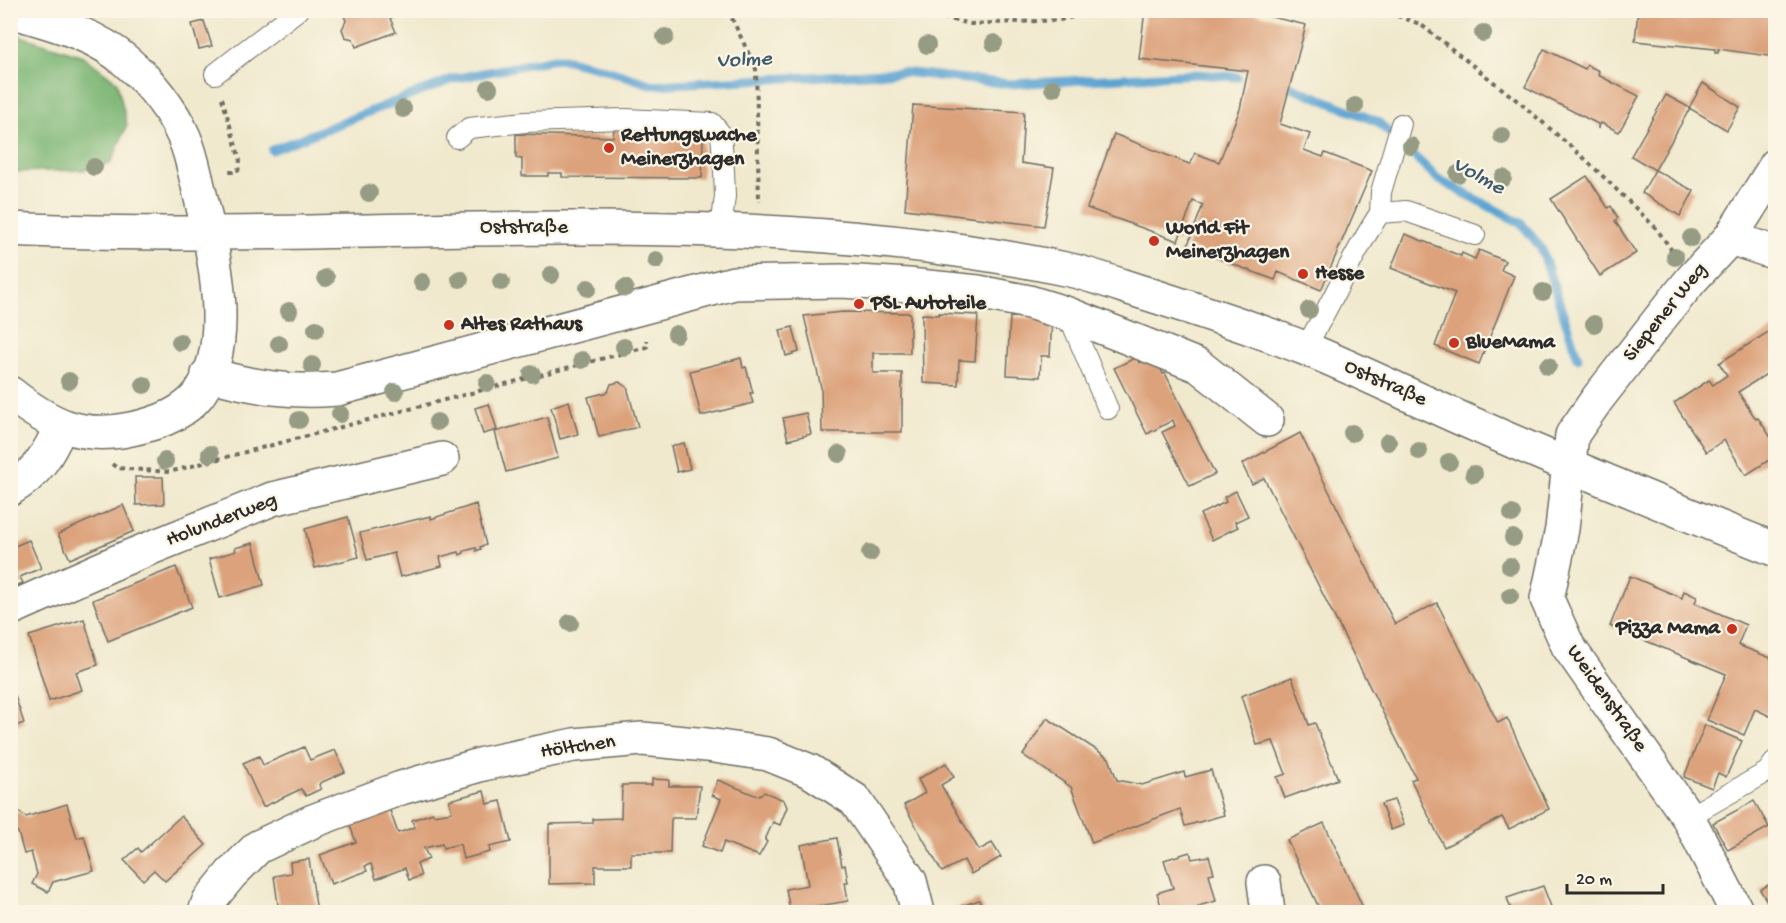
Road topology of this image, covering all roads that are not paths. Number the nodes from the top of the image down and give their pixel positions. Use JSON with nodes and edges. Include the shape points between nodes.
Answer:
{"nodes":[{"id":1,"x":298,"y":10,"type":"edge"},
{"id":2,"x":10,"y":11,"type":"edge"},
{"id":3,"x":215,"y":74,"type":"road end"},
{"id":4,"x":1401,"y":124,"type":"dead end"},
{"id":5,"x":457,"y":138,"type":"dead end"},
{"id":6,"x":1776,"y":165,"type":"edge"},
{"id":7,"x":1380,"y":213,"type":"junction"},
{"id":8,"x":10,"y":229,"type":"edge"},
{"id":9,"x":721,"y":230,"type":"junction"},
{"id":10,"x":209,"y":232,"type":"junction"},
{"id":11,"x":1475,"y":235,"type":"dead end"},
{"id":12,"x":1730,"y":238,"type":"junction"},
{"id":13,"x":982,"y":253,"type":"junction"},
{"id":14,"x":1776,"y":253,"type":"edge"},
{"id":15,"x":978,"y":292,"type":"junction"},
{"id":16,"x":1068,"y":314,"type":"junction"},
{"id":17,"x":1305,"y":348,"type":"junction"},
{"id":18,"x":208,"y":374,"type":"junction"},
{"id":19,"x":10,"y":393,"type":"edge"},
{"id":20,"x":1108,"y":409,"type":"dead end"},
{"id":21,"x":1267,"y":420,"type":"dead end"},
{"id":22,"x":61,"y":426,"type":"junction"},
{"id":23,"x":442,"y":459,"type":"dead end"},
{"id":24,"x":1570,"y":466,"type":"junction"},
{"id":25,"x":10,"y":489,"type":"edge"},
{"id":26,"x":1776,"y":550,"type":"edge"},
{"id":27,"x":10,"y":609,"type":"edge"},
{"id":28,"x":1776,"y":760,"type":"edge"},
{"id":29,"x":1688,"y":817,"type":"junction"},
{"id":30,"x":205,"y":912,"type":"edge"},
{"id":31,"x":918,"y":912,"type":"edge"},
{"id":32,"x":1737,"y":912,"type":"edge"}],
"edges":[{"from":1,"to":3,"type":"lane"},
{"from":2,"to":10,"type":"street","via":[[91,38],[142,76],[184,136]]},
{"from":4,"to":7,"type":"lane","via":[[1381,192]]},
{"from":5,"to":9,"type":"lane","via":[[469,128],[525,122],[625,119],[712,123],[721,134],[725,196]]},
{"from":6,"to":12,"type":"street","name":"Siepener Weg"},
{"from":7,"to":11,"type":"lane","via":[[1406,211]]},
{"from":7,"to":17,"type":"lane"},
{"from":8,"to":10,"type":"street","name":"Oststraße"},
{"from":9,"to":10,"type":"street","name":"Oststraße","via":[[563,227]]},
{"from":9,"to":13,"type":"street","name":"Oststraße","via":[[911,243]]},
{"from":10,"to":18,"type":"street","via":[[220,306],[216,349]]},
{"from":12,"to":14,"type":"street"},
{"from":12,"to":24,"type":"street","name":"Siepener Weg","via":[[1692,279],[1572,435]]},
{"from":13,"to":15,"type":"street"},
{"from":13,"to":17,"type":"street","name":"Oststraße","via":[[1076,272]]},
{"from":15,"to":16,"type":"street"},
{"from":15,"to":18,"type":"street","via":[[841,281],[734,283],[337,389],[264,388]]},
{"from":16,"to":20,"type":"lane"},
{"from":16,"to":21,"type":"street","via":[[1199,366]]},
{"from":17,"to":24,"type":"street","name":"Oststraße"},
{"from":18,"to":22,"type":"street","via":[[198,395],[174,414],[151,425],[97,433]]},
{"from":19,"to":22,"type":"street"},
{"from":22,"to":25,"type":"street","via":[[41,465],[26,481]]},
{"from":23,"to":27,"type":"street","name":"Holunderweg","via":[[272,499]]},
{"from":24,"to":26,"type":"street","name":"Oststraße"},
{"from":24,"to":29,"type":"street","name":"Weidenstraße","via":[[1562,530],[1547,598],[1568,646]]},
{"from":28,"to":29,"type":"lane","via":[[1767,772]]},
{"from":29,"to":32,"type":"street","name":"Weidenstraße"},
{"from":30,"to":31,"type":"street","name":"Höltchen","via":[[231,874],[258,847],[313,821],[401,788],[483,764],[574,745],[642,740],[768,754],[810,771],[855,800],[910,881]]}]}
